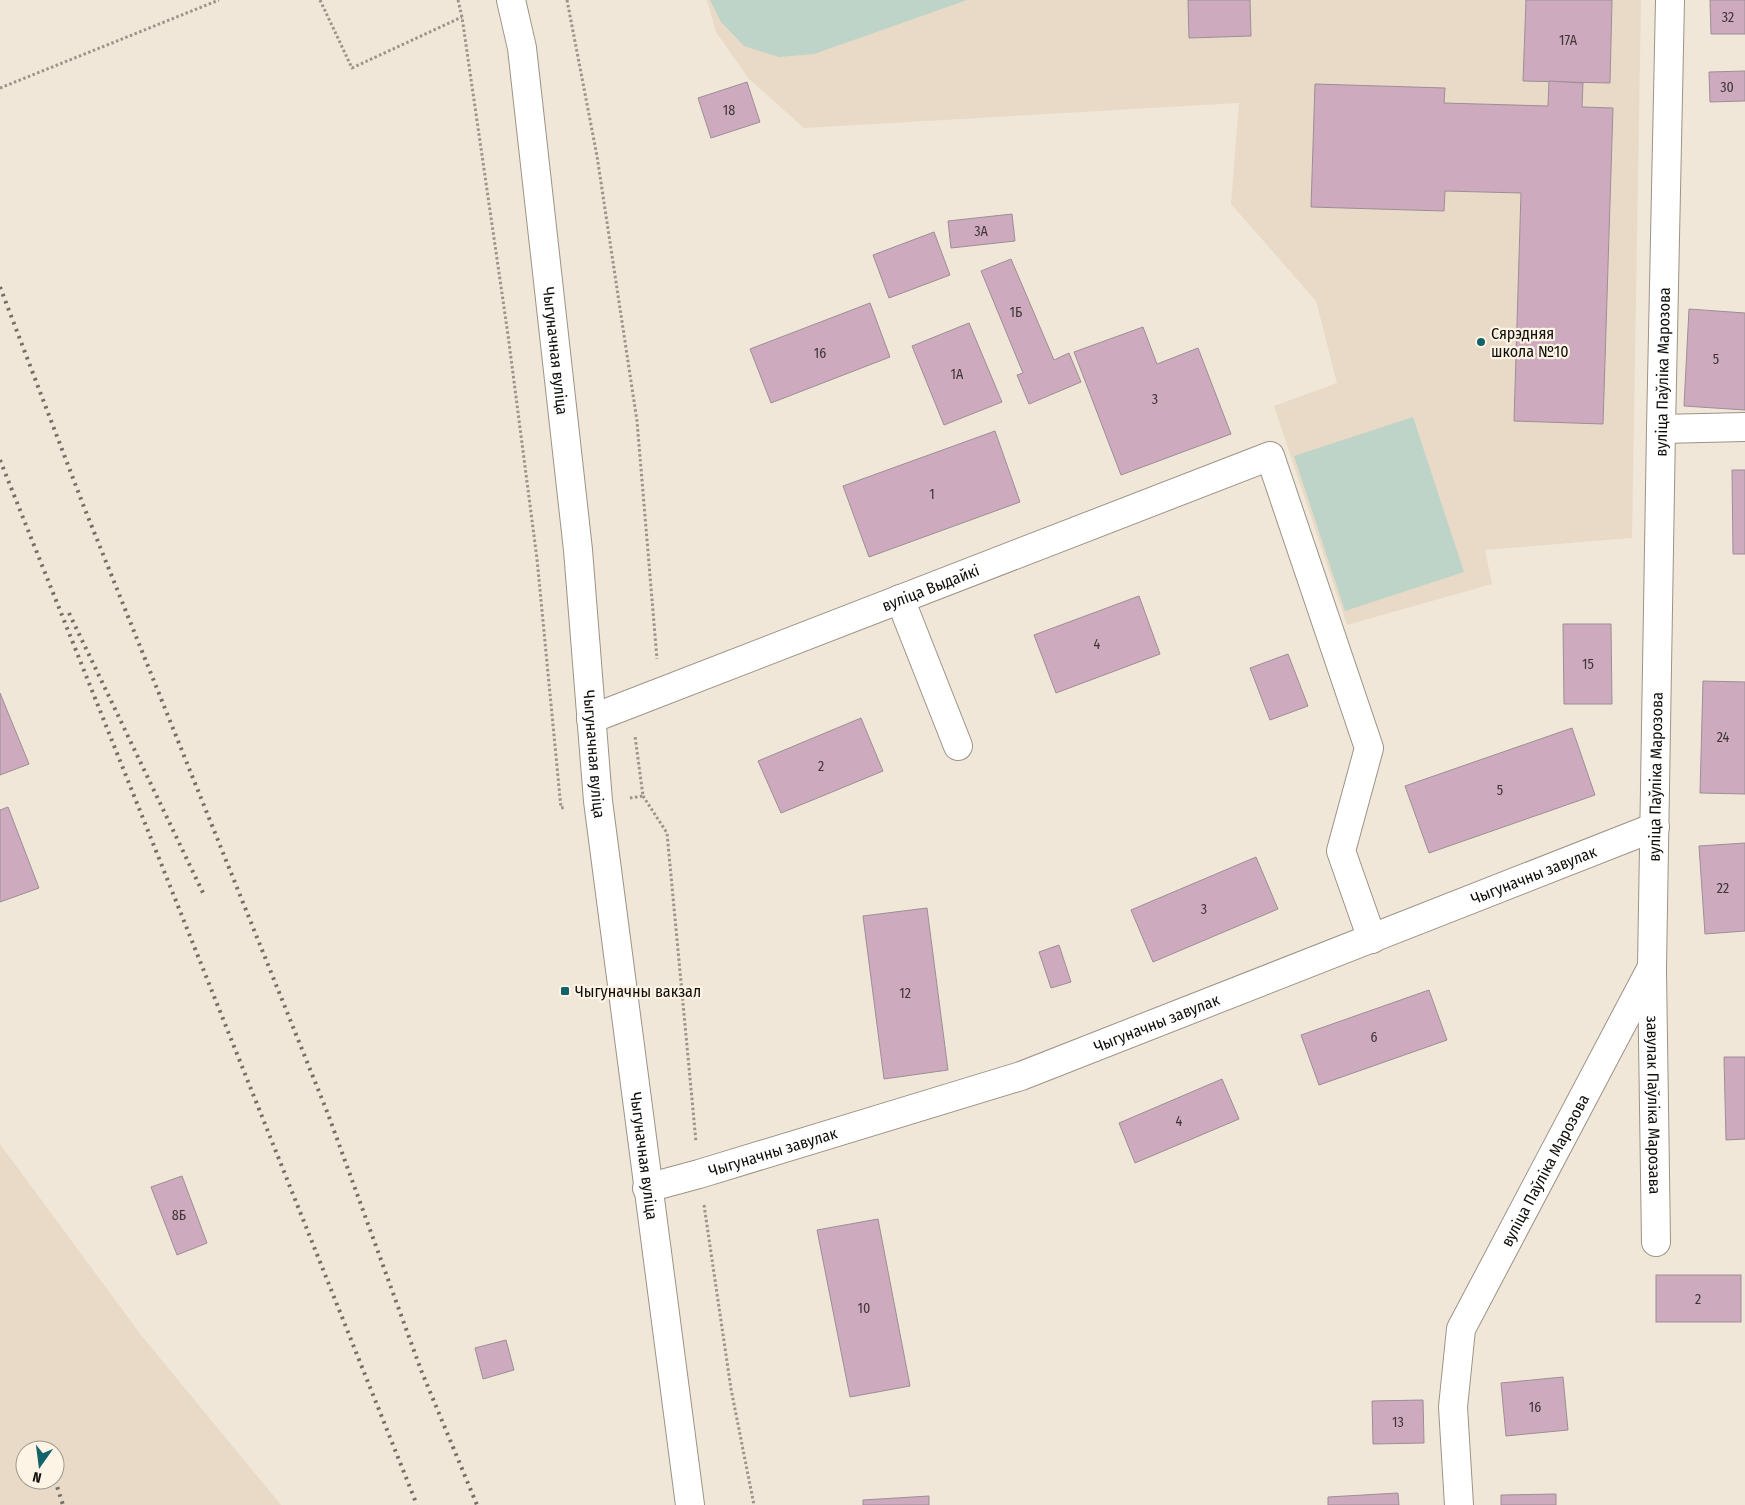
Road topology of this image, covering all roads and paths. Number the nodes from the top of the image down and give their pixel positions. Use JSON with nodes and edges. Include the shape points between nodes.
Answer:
{"nodes":[{"id":1,"x":218,"y":0,"type":"edge"},
{"id":2,"x":320,"y":0,"type":"edge"},
{"id":3,"x":458,"y":0,"type":"edge"},
{"id":4,"x":511,"y":0,"type":"edge"},
{"id":5,"x":567,"y":0,"type":"edge"},
{"id":6,"x":1670,"y":0,"type":"edge"},
{"id":7,"x":462,"y":17,"type":"junction"},
{"id":8,"x":0,"y":88,"type":"edge"},
{"id":9,"x":1745,"y":427,"type":"edge"},
{"id":10,"x":1661,"y":429,"type":"junction"},
{"id":11,"x":900,"y":599,"type":"junction"},
{"id":12,"x":660,"y":692,"type":"junction"},
{"id":13,"x":631,"y":704,"type":"junction"},
{"id":14,"x":591,"y":719,"type":"junction"},
{"id":15,"x":958,"y":746,"type":"dead end"},
{"id":16,"x":598,"y":802,"type":"junction"},
{"id":17,"x":1655,"y":827,"type":"junction"},
{"id":18,"x":1372,"y":939,"type":"junction"},
{"id":19,"x":1652,"y":967,"type":"junction"},
{"id":20,"x":647,"y":1188,"type":"junction"},
{"id":21,"x":1656,"y":1242,"type":"dead end"},
{"id":22,"x":690,"y":1505,"type":"edge"},
{"id":23,"x":1459,"y":1505,"type":"edge"}],
"edges":[{"from":1,"to":8,"type":"path"},
{"from":2,"to":7,"type":"path","via":[[352,68]]},
{"from":3,"to":7,"type":"path"},
{"from":4,"to":14,"type":"street","name":"Чыгуначная вуліца","via":[[522,48],[578,550]]},
{"from":5,"to":12,"type":"path","via":[[597,156],[637,421]]},
{"from":6,"to":10,"type":"street","name":"вуліца Паўліка Марозова"},
{"from":7,"to":16,"type":"path","via":[[537,559],[561,808]]},
{"from":9,"to":10,"type":"street"},
{"from":10,"to":17,"type":"street","name":"вуліца Паўліка Марозова"},
{"from":11,"to":12,"type":"street","name":"вуліца Выдайкі"},
{"from":11,"to":15,"type":"street"},
{"from":11,"to":18,"type":"street","name":"вуліца Выдайкі","via":[[1270,456],[1369,748],[1341,851]]},
{"from":12,"to":13,"type":"street","name":"вуліца Выдайкі"},
{"from":13,"to":14,"type":"street","name":"вуліца Выдайкі"},
{"from":13,"to":16,"type":"path","via":[[643,796]]},
{"from":14,"to":16,"type":"street","name":"Чыгуначная вуліца"},
{"from":16,"to":20,"type":"street","name":"Чыгуначная вуліца"},
{"from":17,"to":18,"type":"street","name":"Чыгуначны завулак"},
{"from":17,"to":19,"type":"street","name":"вуліца Паўліка Марозова"},
{"from":18,"to":20,"type":"street","name":"Чыгуначны завулак","via":[[1021,1076]]},
{"from":19,"to":21,"type":"street","name":"завулак Паўліка Марозава"},
{"from":19,"to":23,"type":"street","name":"вуліца Паўліка Марозова","via":[[1461,1329],[1453,1407]]},
{"from":20,"to":22,"type":"street","name":"Чыгуначная вуліца"}]}
